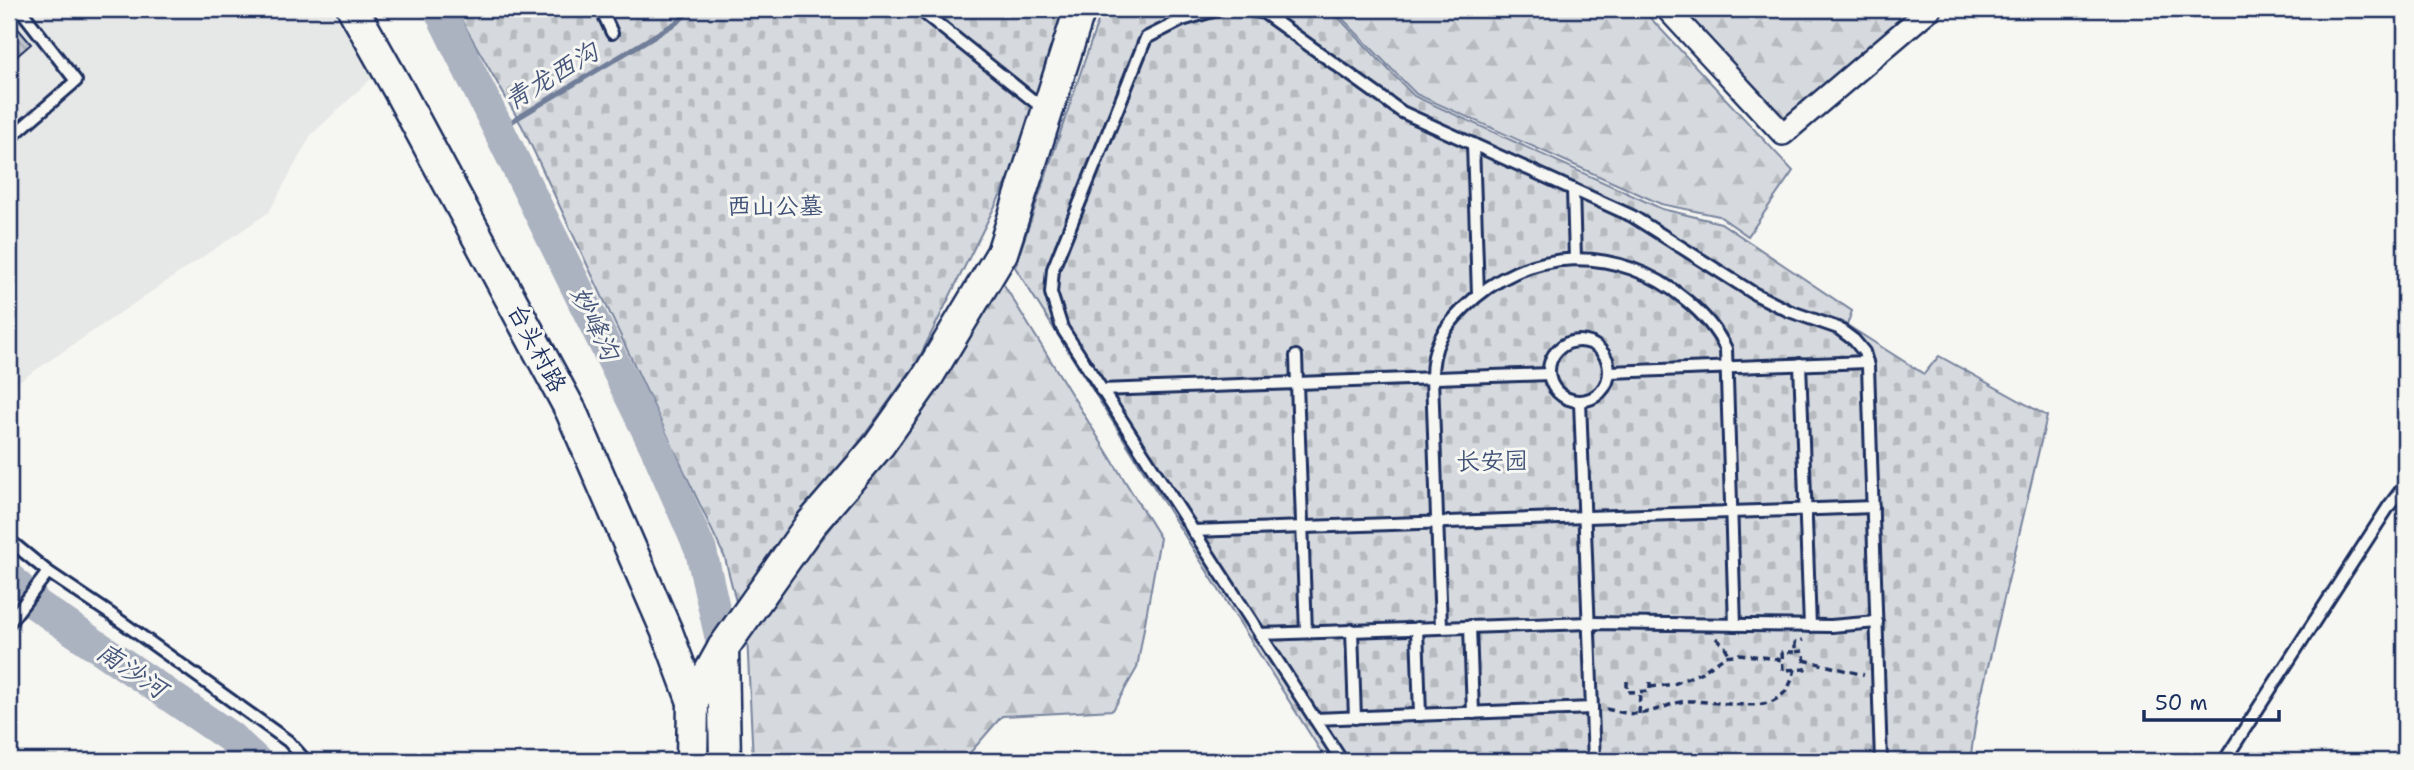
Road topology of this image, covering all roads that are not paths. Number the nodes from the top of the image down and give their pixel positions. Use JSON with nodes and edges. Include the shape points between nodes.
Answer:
{"nodes":[{"id":1,"x":20,"y":9,"type":"edge"},
{"id":2,"x":353,"y":9,"type":"edge"},
{"id":3,"x":601,"y":9,"type":"edge"},
{"id":4,"x":919,"y":9,"type":"edge"},
{"id":5,"x":1080,"y":9,"type":"edge"},
{"id":6,"x":1220,"y":9,"type":"edge"},
{"id":7,"x":1245,"y":9,"type":"edge"},
{"id":8,"x":1667,"y":9,"type":"edge"},
{"id":9,"x":1930,"y":9,"type":"edge"},
{"id":10,"x":612,"y":33,"type":"dead end"},
{"id":11,"x":1047,"y":111,"type":"junction"},
{"id":12,"x":9,"y":139,"type":"edge"},
{"id":13,"x":1473,"y":144,"type":"junction"},
{"id":14,"x":1573,"y":189,"type":"junction"},
{"id":15,"x":1575,"y":259,"type":"junction"},
{"id":16,"x":1478,"y":294,"type":"junction"},
{"id":17,"x":1296,"y":356,"type":"dead end"},
{"id":18,"x":1867,"y":362,"type":"junction"},
{"id":19,"x":1800,"y":365,"type":"junction"},
{"id":20,"x":1725,"y":368,"type":"junction"},
{"id":21,"x":1610,"y":372,"type":"junction"},
{"id":22,"x":1549,"y":374,"type":"junction"},
{"id":23,"x":1432,"y":378,"type":"junction"},
{"id":24,"x":1297,"y":383,"type":"junction"},
{"id":25,"x":1101,"y":390,"type":"junction"},
{"id":26,"x":1580,"y":402,"type":"junction"},
{"id":27,"x":2405,"y":485,"type":"edge"},
{"id":28,"x":1873,"y":506,"type":"junction"},
{"id":29,"x":1805,"y":509,"type":"junction"},
{"id":30,"x":1731,"y":512,"type":"junction"},
{"id":31,"x":1585,"y":517,"type":"junction"},
{"id":32,"x":1437,"y":522,"type":"junction"},
{"id":33,"x":1302,"y":527,"type":"junction"},
{"id":34,"x":1193,"y":531,"type":"junction"},
{"id":35,"x":9,"y":540,"type":"edge"},
{"id":36,"x":48,"y":572,"type":"junction"},
{"id":37,"x":1877,"y":622,"type":"junction"},
{"id":38,"x":9,"y":623,"type":"edge"},
{"id":39,"x":1590,"y":623,"type":"junction"},
{"id":40,"x":1735,"y":625,"type":"junction"},
{"id":41,"x":1470,"y":626,"type":"junction"},
{"id":42,"x":1810,"y":626,"type":"junction"},
{"id":43,"x":1441,"y":627,"type":"junction"},
{"id":44,"x":1417,"y":628,"type":"junction"},
{"id":45,"x":1352,"y":630,"type":"junction"},
{"id":46,"x":1306,"y":632,"type":"junction"},
{"id":47,"x":1260,"y":634,"type":"junction"},
{"id":48,"x":723,"y":648,"type":"junction"},
{"id":49,"x":693,"y":702,"type":"junction"},
{"id":50,"x":1592,"y":708,"type":"junction"},
{"id":51,"x":1473,"y":713,"type":"junction"},
{"id":52,"x":1420,"y":715,"type":"junction"},
{"id":53,"x":1355,"y":718,"type":"junction"},
{"id":54,"x":1315,"y":719,"type":"junction"},
{"id":55,"x":306,"y":761,"type":"edge"},
{"id":56,"x":692,"y":761,"type":"edge"},
{"id":57,"x":725,"y":761,"type":"edge"},
{"id":58,"x":1342,"y":761,"type":"edge"},
{"id":59,"x":1594,"y":761,"type":"edge"},
{"id":60,"x":1881,"y":761,"type":"edge"},
{"id":61,"x":2224,"y":761,"type":"edge"}],
"edges":[{"from":1,"to":12,"type":"lane","via":[[76,81]]},
{"from":2,"to":49,"type":"street","name":"台头村路","via":[[571,411]]},
{"from":3,"to":10,"type":"lane"},
{"from":4,"to":11,"type":"lane"},
{"from":5,"to":11,"type":"street"},
{"from":6,"to":25,"type":"lane","via":[[1182,20],[1146,38],[1053,269],[1051,293],[1062,328]]},
{"from":7,"to":13,"type":"lane","via":[[1264,13],[1402,112]]},
{"from":8,"to":9,"type":"street","via":[[1783,134]]},
{"from":11,"to":48,"type":"street","via":[[1002,253],[928,376],[879,445],[810,526]]},
{"from":13,"to":14,"type":"lane"},
{"from":13,"to":16,"type":"lane"},
{"from":14,"to":15,"type":"lane"},
{"from":14,"to":18,"type":"lane","via":[[1632,216],[1789,312],[1838,328],[1854,340]]},
{"from":15,"to":16,"type":"lane","via":[[1530,267]]},
{"from":15,"to":20,"type":"lane","via":[[1618,264],[1670,286],[1718,333],[1726,349]]},
{"from":16,"to":23,"type":"lane","via":[[1435,346]]},
{"from":17,"to":24,"type":"lane"},
{"from":18,"to":19,"type":"lane"},
{"from":18,"to":28,"type":"lane"},
{"from":19,"to":20,"type":"lane"},
{"from":19,"to":29,"type":"lane"},
{"from":20,"to":21,"type":"lane"},
{"from":20,"to":30,"type":"lane"},
{"from":21,"to":22,"type":"lane","via":[[1601,350],[1583,341],[1556,351]]},
{"from":21,"to":26,"type":"lane","via":[[1599,396]]},
{"from":22,"to":23,"type":"lane"},
{"from":22,"to":26,"type":"lane","via":[[1561,396]]},
{"from":23,"to":24,"type":"lane"},
{"from":23,"to":32,"type":"lane"},
{"from":24,"to":25,"type":"lane"},
{"from":24,"to":33,"type":"lane"},
{"from":25,"to":34,"type":"lane"},
{"from":26,"to":31,"type":"lane"},
{"from":27,"to":61,"type":"lane"},
{"from":28,"to":29,"type":"lane"},
{"from":28,"to":37,"type":"lane"},
{"from":29,"to":30,"type":"lane"},
{"from":29,"to":42,"type":"lane"},
{"from":30,"to":31,"type":"lane"},
{"from":30,"to":40,"type":"lane"},
{"from":31,"to":32,"type":"lane"},
{"from":31,"to":39,"type":"lane"},
{"from":32,"to":33,"type":"lane"},
{"from":32,"to":43,"type":"lane"},
{"from":33,"to":34,"type":"lane"},
{"from":33,"to":46,"type":"lane"},
{"from":34,"to":47,"type":"lane"},
{"from":35,"to":36,"type":"lane"},
{"from":36,"to":38,"type":"lane"},
{"from":36,"to":55,"type":"lane","via":[[288,741]]},
{"from":37,"to":42,"type":"lane"},
{"from":37,"to":60,"type":"lane"},
{"from":39,"to":40,"type":"lane"},
{"from":39,"to":41,"type":"lane"},
{"from":39,"to":50,"type":"lane"},
{"from":40,"to":42,"type":"lane"},
{"from":41,"to":43,"type":"lane"},
{"from":41,"to":51,"type":"lane"},
{"from":43,"to":44,"type":"lane"},
{"from":44,"to":45,"type":"lane"},
{"from":44,"to":52,"type":"lane"},
{"from":45,"to":46,"type":"lane"},
{"from":45,"to":53,"type":"lane"},
{"from":46,"to":47,"type":"lane"},
{"from":47,"to":54,"type":"lane"},
{"from":48,"to":49,"type":"street"},
{"from":48,"to":57,"type":"street"},
{"from":49,"to":56,"type":"street"},
{"from":50,"to":51,"type":"lane"},
{"from":50,"to":59,"type":"lane"},
{"from":51,"to":52,"type":"lane"},
{"from":52,"to":53,"type":"lane"},
{"from":53,"to":54,"type":"lane"},
{"from":54,"to":58,"type":"lane"}]}
